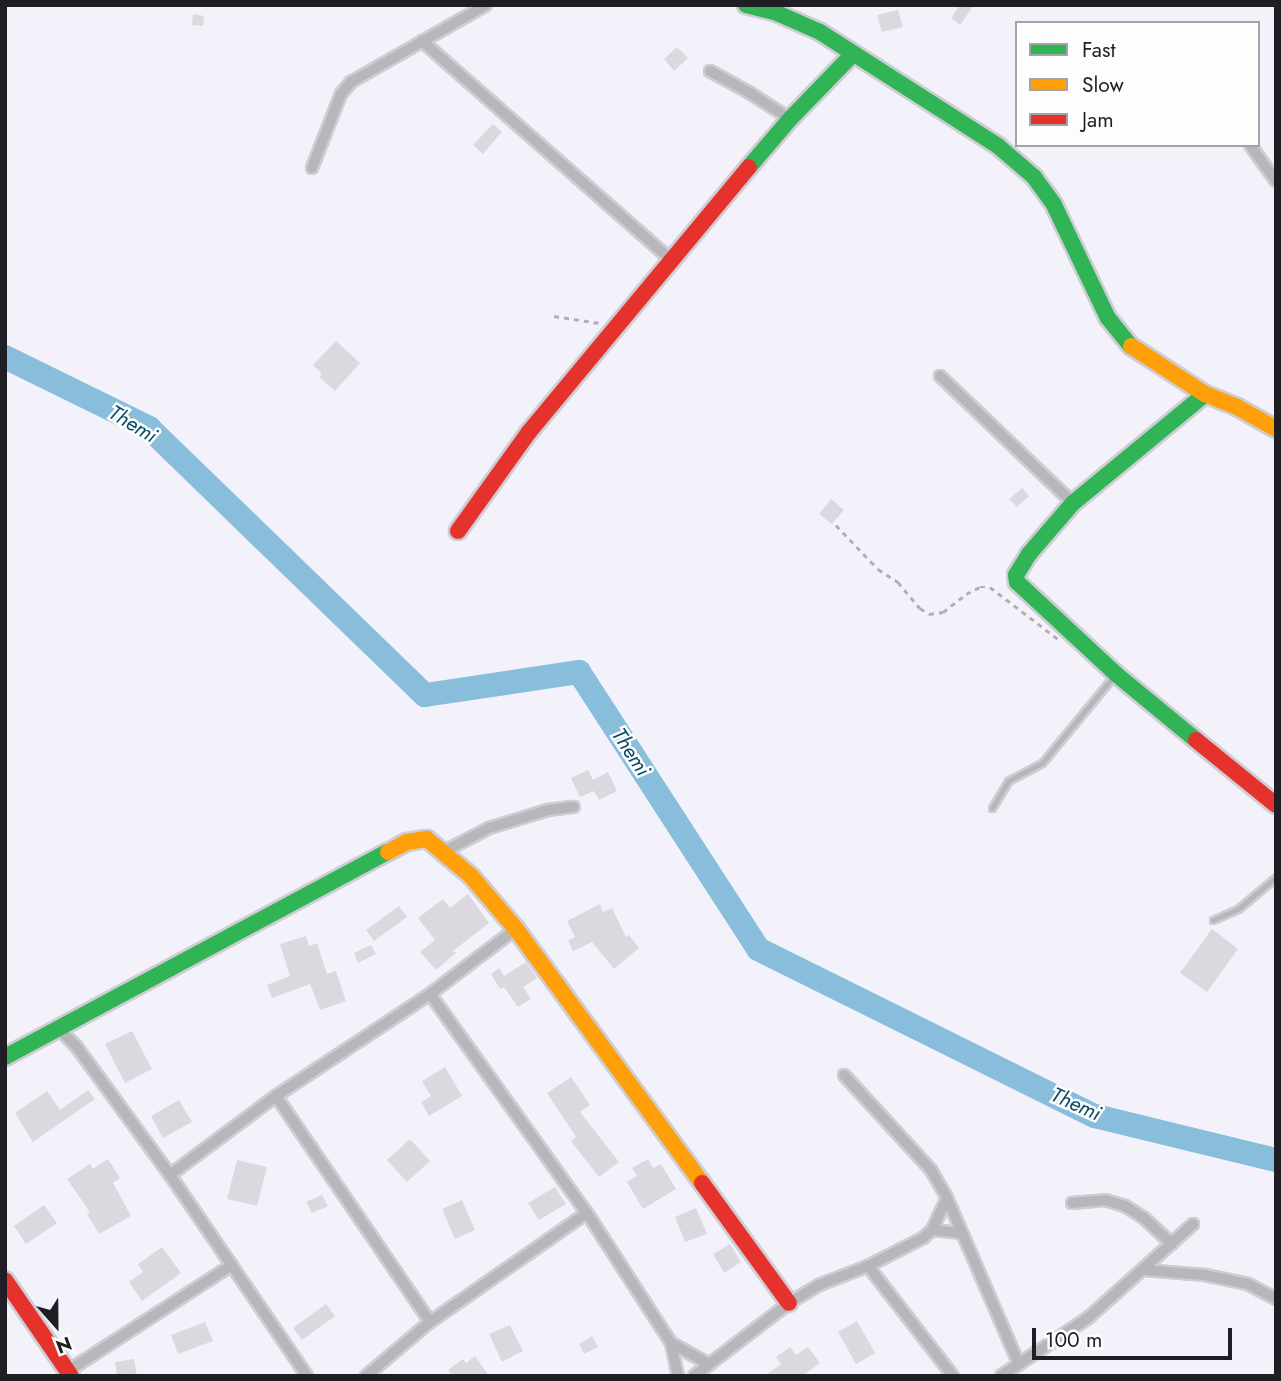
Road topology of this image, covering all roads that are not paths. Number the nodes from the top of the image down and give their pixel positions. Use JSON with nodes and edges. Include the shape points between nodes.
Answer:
{"nodes":[{"id":1,"x":486,"y":5,"type":"edge"},
{"id":2,"x":746,"y":5,"type":"edge"},
{"id":3,"x":422,"y":41,"type":"junction"},
{"id":4,"x":853,"y":54,"type":"junction"},
{"id":5,"x":710,"y":71,"type":"dead end"},
{"id":6,"x":790,"y":119,"type":"junction"},
{"id":7,"x":1251,"y":147,"type":"edge"},
{"id":8,"x":312,"y":168,"type":"dead end"},
{"id":9,"x":1276,"y":181,"type":"edge"},
{"id":10,"x":671,"y":260,"type":"junction"},
{"id":11,"x":940,"y":376,"type":"dead end"},
{"id":12,"x":1205,"y":394,"type":"junction"},
{"id":13,"x":1276,"y":429,"type":"edge"},
{"id":14,"x":1073,"y":503,"type":"junction"},
{"id":15,"x":458,"y":531,"type":"dead end"},
{"id":16,"x":1115,"y":674,"type":"junction"},
{"id":17,"x":1276,"y":805,"type":"edge"},
{"id":18,"x":574,"y":807,"type":"dead end"},
{"id":19,"x":992,"y":808,"type":"dead end"},
{"id":20,"x":445,"y":851,"type":"junction"},
{"id":21,"x":1276,"y":877,"type":"edge"},
{"id":22,"x":1213,"y":920,"type":"dead end"},
{"id":23,"x":516,"y":929,"type":"junction"},
{"id":24,"x":430,"y":994,"type":"junction"},
{"id":25,"x":57,"y":1027,"type":"junction"},
{"id":26,"x":5,"y":1057,"type":"edge"},
{"id":27,"x":844,"y":1074,"type":"dead end"},
{"id":28,"x":276,"y":1096,"type":"junction"},
{"id":29,"x":170,"y":1175,"type":"junction"},
{"id":30,"x":947,"y":1198,"type":"junction"},
{"id":31,"x":1072,"y":1203,"type":"dead end"},
{"id":32,"x":587,"y":1213,"type":"junction"},
{"id":33,"x":1193,"y":1224,"type":"dead end"},
{"id":34,"x":932,"y":1230,"type":"junction"},
{"id":35,"x":962,"y":1233,"type":"junction"},
{"id":36,"x":1172,"y":1244,"type":"junction"},
{"id":37,"x":232,"y":1265,"type":"junction"},
{"id":38,"x":867,"y":1266,"type":"junction"},
{"id":39,"x":1144,"y":1270,"type":"junction"},
{"id":40,"x":5,"y":1280,"type":"edge"},
{"id":41,"x":1276,"y":1299,"type":"edge"},
{"id":42,"x":789,"y":1303,"type":"junction"},
{"id":43,"x":430,"y":1322,"type":"junction"},
{"id":44,"x":671,"y":1343,"type":"junction"},
{"id":45,"x":709,"y":1364,"type":"junction"},
{"id":46,"x":1019,"y":1364,"type":"junction"},
{"id":47,"x":69,"y":1373,"type":"edge"},
{"id":48,"x":307,"y":1376,"type":"edge"},
{"id":49,"x":366,"y":1376,"type":"edge"},
{"id":50,"x":678,"y":1376,"type":"edge"},
{"id":51,"x":694,"y":1376,"type":"edge"},
{"id":52,"x":953,"y":1376,"type":"edge"},
{"id":53,"x":1001,"y":1376,"type":"edge"}],
"edges":[{"from":1,"to":3,"type":"street"},
{"from":2,"to":4,"type":"street","via":[[777,13]]},
{"from":3,"to":8,"type":"street","via":[[351,82],[341,94]]},
{"from":3,"to":10,"type":"street"},
{"from":4,"to":6,"type":"street"},
{"from":4,"to":12,"type":"street","via":[[998,146],[1034,177],[1055,205],[1117,330],[1164,370]]},
{"from":5,"to":6,"type":"street"},
{"from":6,"to":10,"type":"street"},
{"from":7,"to":9,"type":"street"},
{"from":10,"to":15,"type":"street","via":[[529,432]]},
{"from":11,"to":14,"type":"street"},
{"from":12,"to":13,"type":"street"},
{"from":12,"to":14,"type":"street"},
{"from":14,"to":16,"type":"street","via":[[1028,554],[1016,575],[1019,588]]},
{"from":16,"to":17,"type":"street"},
{"from":16,"to":19,"type":"lane","via":[[1042,763],[1007,781]]},
{"from":18,"to":20,"type":"street","via":[[489,828]]},
{"from":20,"to":23,"type":"street"},
{"from":20,"to":25,"type":"street","via":[[427,839],[407,842]]},
{"from":21,"to":22,"type":"lane","via":[[1238,909]]},
{"from":23,"to":24,"type":"street"},
{"from":23,"to":42,"type":"street"},
{"from":24,"to":28,"type":"street"},
{"from":24,"to":32,"type":"street"},
{"from":25,"to":26,"type":"street"},
{"from":25,"to":29,"type":"street","via":[[76,1046]]},
{"from":27,"to":30,"type":"street","via":[[909,1143]]},
{"from":28,"to":29,"type":"street"},
{"from":28,"to":43,"type":"street"},
{"from":29,"to":37,"type":"street"},
{"from":30,"to":34,"type":"street"},
{"from":30,"to":35,"type":"street"},
{"from":31,"to":36,"type":"street","via":[[1105,1200],[1125,1206]]},
{"from":32,"to":43,"type":"street"},
{"from":32,"to":44,"type":"street"},
{"from":33,"to":36,"type":"street"},
{"from":34,"to":35,"type":"street"},
{"from":34,"to":38,"type":"street"},
{"from":35,"to":46,"type":"street"},
{"from":36,"to":39,"type":"street"},
{"from":37,"to":47,"type":"street"},
{"from":37,"to":48,"type":"street"},
{"from":38,"to":42,"type":"street"},
{"from":38,"to":52,"type":"street"},
{"from":39,"to":41,"type":"street","via":[[1248,1284]]},
{"from":39,"to":46,"type":"street","via":[[1088,1318]]},
{"from":40,"to":47,"type":"street"},
{"from":42,"to":45,"type":"street"},
{"from":43,"to":49,"type":"street"},
{"from":44,"to":45,"type":"street"},
{"from":44,"to":50,"type":"street"},
{"from":45,"to":51,"type":"street"},
{"from":46,"to":53,"type":"street"}]}
